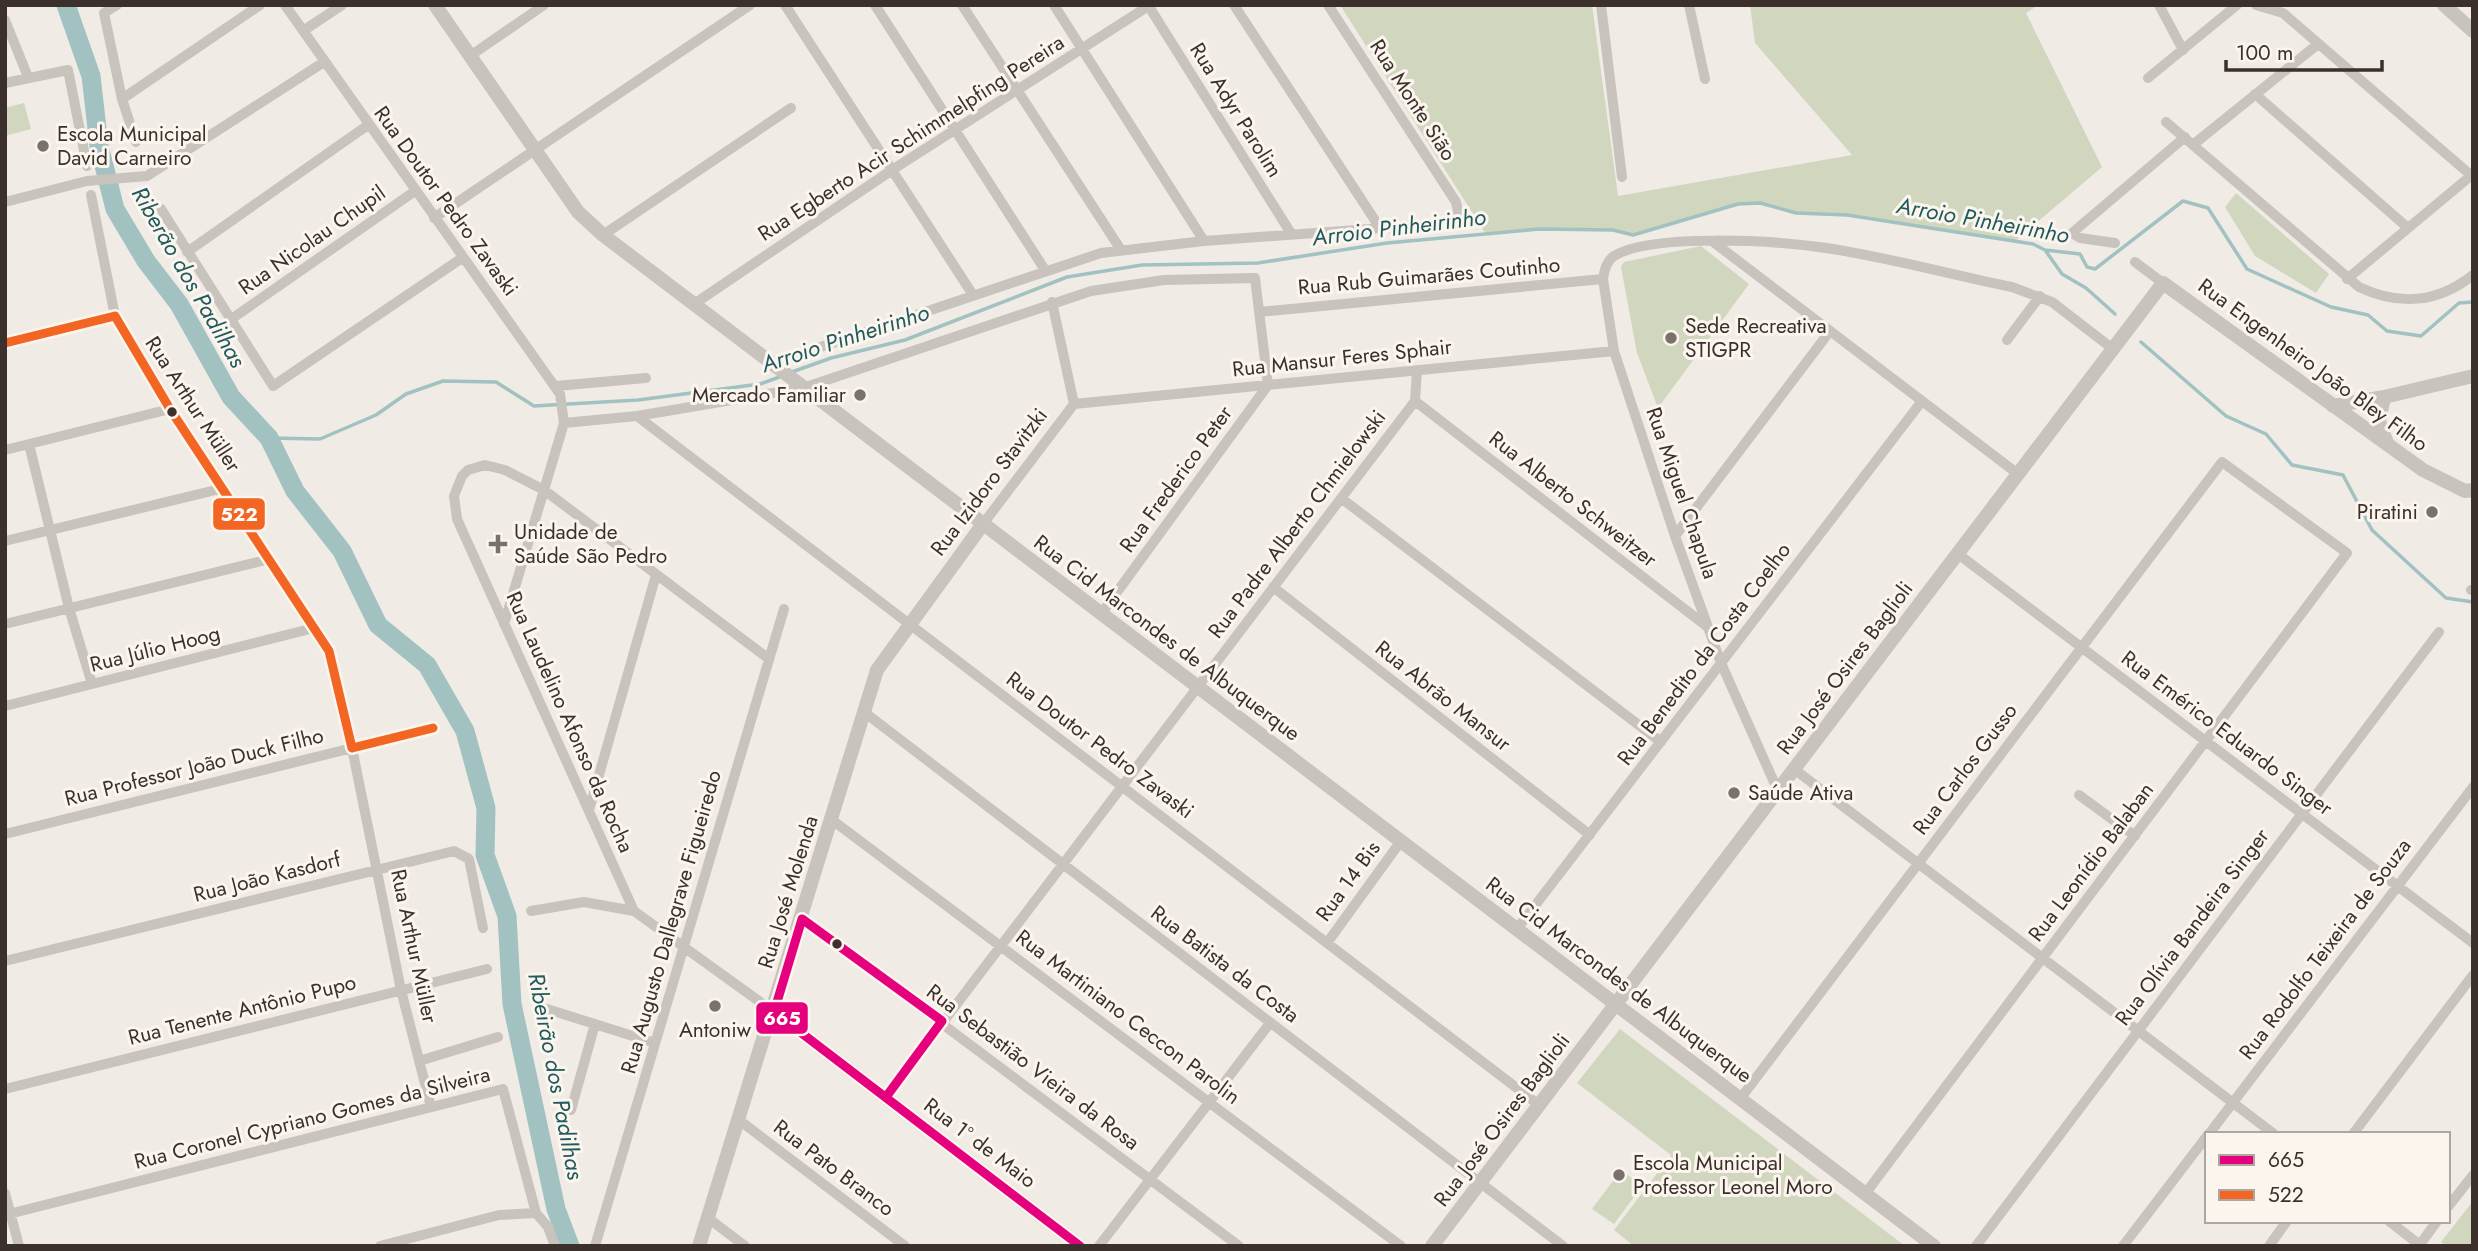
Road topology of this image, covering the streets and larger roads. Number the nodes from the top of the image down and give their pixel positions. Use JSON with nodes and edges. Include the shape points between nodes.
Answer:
{"nodes":[{"id":1,"x":117,"y":5,"type":"edge"},
{"id":2,"x":260,"y":5,"type":"edge"},
{"id":3,"x":285,"y":5,"type":"edge"},
{"id":4,"x":342,"y":5,"type":"edge"},
{"id":5,"x":435,"y":5,"type":"edge"},
{"id":6,"x":544,"y":5,"type":"edge"},
{"id":7,"x":750,"y":5,"type":"edge"},
{"id":8,"x":785,"y":5,"type":"edge"},
{"id":9,"x":875,"y":5,"type":"edge"},
{"id":10,"x":962,"y":5,"type":"edge"},
{"id":11,"x":1054,"y":5,"type":"edge"},
{"id":12,"x":1234,"y":5,"type":"edge"},
{"id":13,"x":1328,"y":5,"type":"edge"},
{"id":14,"x":1601,"y":5,"type":"edge"},
{"id":15,"x":1689,"y":5,"type":"edge"},
{"id":16,"x":2159,"y":5,"type":"edge"},
{"id":17,"x":2237,"y":5,"type":"edge"},
{"id":18,"x":2256,"y":5,"type":"edge"},
{"id":19,"x":2444,"y":5,"type":"edge"},
{"id":20,"x":1149,"y":6,"type":"edge"},
{"id":21,"x":5,"y":20,"type":"edge"},
{"id":22,"x":303,"y":31,"type":"junction"},
{"id":23,"x":2473,"y":31,"type":"edge"},
{"id":24,"x":2318,"y":44,"type":"junction"},
{"id":25,"x":1082,"y":49,"type":"junction"},
{"id":26,"x":2183,"y":50,"type":"junction"},
{"id":27,"x":470,"y":56,"type":"junction"},
{"id":28,"x":324,"y":62,"type":"junction"},
{"id":29,"x":28,"y":78,"type":"junction"},
{"id":30,"x":2148,"y":78,"type":"dead end"},
{"id":31,"x":1705,"y":79,"type":"dead end"},
{"id":32,"x":5,"y":83,"type":"edge"},
{"id":33,"x":1016,"y":91,"type":"junction"},
{"id":34,"x":2255,"y":94,"type":"junction"},
{"id":35,"x":122,"y":99,"type":"junction"},
{"id":36,"x":792,"y":108,"type":"dead end"},
{"id":37,"x":2166,"y":122,"type":"dead end"},
{"id":38,"x":368,"y":125,"type":"junction"},
{"id":39,"x":953,"y":131,"type":"junction"},
{"id":40,"x":2185,"y":136,"type":"junction"},
{"id":41,"x":136,"y":142,"type":"dead end"},
{"id":42,"x":2194,"y":144,"type":"junction"},
{"id":43,"x":534,"y":148,"type":"junction"},
{"id":44,"x":87,"y":166,"type":"dead end"},
{"id":45,"x":892,"y":170,"type":"junction"},
{"id":46,"x":2472,"y":176,"type":"edge"},
{"id":47,"x":1622,"y":177,"type":"dead end"},
{"id":48,"x":415,"y":191,"type":"junction"},
{"id":49,"x":91,"y":195,"type":"dead end"},
{"id":50,"x":5,"y":202,"type":"edge"},
{"id":51,"x":161,"y":209,"type":"dead end"},
{"id":52,"x":434,"y":218,"type":"junction"},
{"id":53,"x":1380,"y":228,"type":"junction"},
{"id":54,"x":2408,"y":228,"type":"junction"},
{"id":55,"x":603,"y":235,"type":"junction"},
{"id":56,"x":1292,"y":235,"type":"junction"},
{"id":57,"x":1204,"y":241,"type":"junction"},
{"id":58,"x":1712,"y":241,"type":"junction"},
{"id":59,"x":2115,"y":243,"type":"dead end"},
{"id":60,"x":1121,"y":250,"type":"junction"},
{"id":61,"x":187,"y":252,"type":"junction"},
{"id":62,"x":462,"y":258,"type":"junction"},
{"id":63,"x":2135,"y":262,"type":"dead end"},
{"id":64,"x":1045,"y":270,"type":"junction"},
{"id":65,"x":2473,"y":275,"type":"edge"},
{"id":66,"x":1603,"y":279,"type":"junction"},
{"id":67,"x":2347,"y":279,"type":"junction"},
{"id":68,"x":2163,"y":284,"type":"junction"},
{"id":69,"x":973,"y":295,"type":"junction"},
{"id":70,"x":2040,"y":296,"type":"junction"},
{"id":71,"x":1052,"y":302,"type":"junction"},
{"id":72,"x":694,"y":304,"type":"junction"},
{"id":73,"x":1259,"y":312,"type":"junction"},
{"id":74,"x":115,"y":316,"type":"junction"},
{"id":75,"x":230,"y":320,"type":"junction"},
{"id":76,"x":1830,"y":331,"type":"junction"},
{"id":77,"x":2007,"y":340,"type":"dead end"},
{"id":78,"x":5,"y":343,"type":"edge"},
{"id":79,"x":2113,"y":349,"type":"junction"},
{"id":80,"x":1614,"y":351,"type":"junction"},
{"id":81,"x":775,"y":364,"type":"junction"},
{"id":82,"x":1417,"y":370,"type":"junction"},
{"id":83,"x":2473,"y":376,"type":"edge"},
{"id":84,"x":646,"y":378,"type":"dead end"},
{"id":85,"x":800,"y":385,"type":"junction"},
{"id":86,"x":1268,"y":385,"type":"junction"},
{"id":87,"x":558,"y":390,"type":"junction"},
{"id":88,"x":2384,"y":397,"type":"junction"},
{"id":89,"x":1415,"y":401,"type":"junction"},
{"id":90,"x":1922,"y":401,"type":"junction"},
{"id":91,"x":1074,"y":404,"type":"junction"},
{"id":92,"x":2333,"y":406,"type":"junction"},
{"id":93,"x":170,"y":409,"type":"junction"},
{"id":94,"x":637,"y":416,"type":"junction"},
{"id":95,"x":564,"y":418,"type":"junction"},
{"id":96,"x":29,"y":444,"type":"junction"},
{"id":97,"x":2388,"y":445,"type":"junction"},
{"id":98,"x":5,"y":450,"type":"edge"},
{"id":99,"x":2018,"y":474,"type":"junction"},
{"id":100,"x":224,"y":488,"type":"junction"},
{"id":101,"x":544,"y":490,"type":"junction"},
{"id":102,"x":2473,"y":490,"type":"edge"},
{"id":103,"x":1341,"y":498,"type":"junction"},
{"id":104,"x":983,"y":524,"type":"junction"},
{"id":105,"x":51,"y":530,"type":"junction"},
{"id":106,"x":1675,"y":536,"type":"junction"},
{"id":107,"x":5,"y":541,"type":"edge"},
{"id":108,"x":2347,"y":553,"type":"joint"},
{"id":109,"x":1958,"y":554,"type":"junction"},
{"id":110,"x":270,"y":559,"type":"junction"},
{"id":111,"x":656,"y":575,"type":"junction"},
{"id":112,"x":1273,"y":587,"type":"junction"},
{"id":113,"x":69,"y":608,"type":"junction"},
{"id":114,"x":783,"y":609,"type":"dead end"},
{"id":115,"x":1101,"y":614,"type":"junction"},
{"id":116,"x":5,"y":624,"type":"edge"},
{"id":117,"x":504,"y":624,"type":"junction"},
{"id":118,"x":910,"y":625,"type":"junction"},
{"id":119,"x":314,"y":628,"type":"junction"},
{"id":120,"x":1709,"y":628,"type":"junction"},
{"id":121,"x":2439,"y":632,"type":"dead end"},
{"id":122,"x":2081,"y":648,"type":"junction"},
{"id":123,"x":769,"y":659,"type":"junction"},
{"id":124,"x":1721,"y":663,"type":"junction"},
{"id":125,"x":877,"y":670,"type":"joint"},
{"id":126,"x":92,"y":684,"type":"junction"},
{"id":127,"x":1197,"y":687,"type":"junction"},
{"id":128,"x":5,"y":706,"type":"edge"},
{"id":129,"x":864,"y":712,"type":"junction"},
{"id":130,"x":433,"y":728,"type":"dead end"},
{"id":131,"x":2206,"y":741,"type":"junction"},
{"id":132,"x":1661,"y":742,"type":"junction"},
{"id":133,"x":352,"y":748,"type":"junction"},
{"id":134,"x":1794,"y":769,"type":"junction"},
{"id":135,"x":1121,"y":786,"type":"junction"},
{"id":136,"x":2473,"y":788,"type":"edge"},
{"id":137,"x":1778,"y":790,"type":"junction"},
{"id":138,"x":2079,"y":796,"type":"dead end"},
{"id":139,"x":589,"y":810,"type":"junction"},
{"id":140,"x":2302,"y":814,"type":"junction"},
{"id":141,"x":832,"y":820,"type":"junction"},
{"id":142,"x":5,"y":834,"type":"edge"},
{"id":143,"x":1590,"y":835,"type":"junction"},
{"id":144,"x":2135,"y":836,"type":"junction"},
{"id":145,"x":1401,"y":841,"type":"junction"},
{"id":146,"x":1918,"y":863,"type":"junction"},
{"id":147,"x":1062,"y":864,"type":"junction"},
{"id":148,"x":378,"y":870,"type":"junction"},
{"id":149,"x":2397,"y":886,"type":"junction"},
{"id":150,"x":531,"y":911,"type":"dead end"},
{"id":151,"x":635,"y":911,"type":"junction"},
{"id":152,"x":802,"y":919,"type":"junction"},
{"id":153,"x":483,"y":928,"type":"dead end"},
{"id":154,"x":1517,"y":929,"type":"junction"},
{"id":155,"x":1327,"y":943,"type":"junction"},
{"id":156,"x":2473,"y":943,"type":"edge"},
{"id":157,"x":1000,"y":945,"type":"junction"},
{"id":158,"x":684,"y":946,"type":"junction"},
{"id":159,"x":2043,"y":958,"type":"junction"},
{"id":160,"x":5,"y":961,"type":"edge"},
{"id":161,"x":487,"y":969,"type":"dead end"},
{"id":162,"x":2473,"y":975,"type":"edge"},
{"id":163,"x":401,"y":990,"type":"junction"},
{"id":164,"x":1616,"y":1004,"type":"junction"},
{"id":165,"x":547,"y":1009,"type":"dead end"},
{"id":166,"x":774,"y":1012,"type":"junction"},
{"id":167,"x":942,"y":1021,"type":"junction"},
{"id":168,"x":1270,"y":1023,"type":"junction"},
{"id":169,"x":595,"y":1024,"type":"junction"},
{"id":170,"x":2138,"y":1031,"type":"junction"},
{"id":171,"x":498,"y":1037,"type":"dead end"},
{"id":172,"x":655,"y":1043,"type":"junction"},
{"id":173,"x":419,"y":1061,"type":"junction"},
{"id":174,"x":5,"y":1088,"type":"edge"},
{"id":175,"x":886,"y":1097,"type":"junction"},
{"id":176,"x":1740,"y":1098,"type":"junction"},
{"id":177,"x":1209,"y":1102,"type":"junction"},
{"id":178,"x":2232,"y":1102,"type":"junction"},
{"id":179,"x":1539,"y":1105,"type":"junction"},
{"id":180,"x":431,"y":1107,"type":"junction"},
{"id":181,"x":571,"y":1110,"type":"dead end"},
{"id":182,"x":739,"y":1120,"type":"junction"},
{"id":183,"x":2210,"y":1132,"type":"edge"},
{"id":184,"x":2271,"y":1132,"type":"edge"},
{"id":185,"x":2355,"y":1132,"type":"edge"},
{"id":186,"x":2205,"y":1139,"type":"edge"},
{"id":187,"x":2473,"y":1175,"type":"edge"},
{"id":188,"x":1150,"y":1180,"type":"junction"},
{"id":189,"x":1480,"y":1182,"type":"junction"},
{"id":190,"x":5,"y":1193,"type":"edge"},
{"id":191,"x":1866,"y":1194,"type":"junction"},
{"id":192,"x":2450,"y":1204,"type":"edge"},
{"id":193,"x":536,"y":1213,"type":"junction"},
{"id":194,"x":8,"y":1214,"type":"edge"},
{"id":195,"x":708,"y":1218,"type":"junction"},
{"id":196,"x":2286,"y":1223,"type":"edge"},
{"id":197,"x":2392,"y":1223,"type":"edge"},
{"id":198,"x":2436,"y":1223,"type":"edge"},
{"id":199,"x":2420,"y":1245,"type":"edge"},
{"id":200,"x":19,"y":1246,"type":"edge"},
{"id":201,"x":380,"y":1246,"type":"edge"},
{"id":202,"x":555,"y":1246,"type":"edge"},
{"id":203,"x":595,"y":1246,"type":"edge"},
{"id":204,"x":699,"y":1246,"type":"edge"},
{"id":205,"x":745,"y":1246,"type":"edge"},
{"id":206,"x":905,"y":1246,"type":"edge"},
{"id":207,"x":1080,"y":1246,"type":"edge"},
{"id":208,"x":1099,"y":1246,"type":"edge"},
{"id":209,"x":1239,"y":1246,"type":"edge"},
{"id":210,"x":1401,"y":1246,"type":"edge"},
{"id":211,"x":1432,"y":1246,"type":"edge"},
{"id":212,"x":1563,"y":1246,"type":"edge"},
{"id":213,"x":1934,"y":1246,"type":"edge"},
{"id":214,"x":1976,"y":1246,"type":"edge"},
{"id":215,"x":2123,"y":1246,"type":"edge"},
{"id":216,"x":2269,"y":1246,"type":"edge"}],
"edges":[{"from":1,"to":35,"type":"street","via":[[104,13]]},
{"from":2,"to":35,"type":"street"},
{"from":3,"to":22,"type":"street","name":"Rua Doutor Pedro Zavaski"},
{"from":4,"to":22,"type":"street"},
{"from":5,"to":27,"type":"street","name":"Rua Cid Marcondes de Albuquerque"},
{"from":6,"to":27,"type":"street"},
{"from":7,"to":43,"type":"street"},
{"from":8,"to":45,"type":"street"},
{"from":9,"to":39,"type":"street"},
{"from":10,"to":33,"type":"street"},
{"from":11,"to":25,"type":"street"},
{"from":12,"to":53,"type":"street"},
{"from":13,"to":53,"type":"street","name":"Rua Monte Sião","via":[[1456,202],[1459,217],[1445,225]]},
{"from":14,"to":47,"type":"street"},
{"from":15,"to":31,"type":"street"},
{"from":16,"to":26,"type":"street"},
{"from":17,"to":26,"type":"street"},
{"from":18,"to":24,"type":"street","via":[[2283,13]]},
{"from":19,"to":23,"type":"street"},
{"from":20,"to":25,"type":"street","name":"Rua Egberto Acir Schimmelpfing Pereira"},
{"from":20,"to":56,"type":"street","name":"Rua Adyr Parolim"},
{"from":21,"to":29,"type":"street"},
{"from":22,"to":28,"type":"street","name":"Rua Doutor Pedro Zavaski"},
{"from":24,"to":34,"type":"street"},
{"from":24,"to":46,"type":"street"},
{"from":25,"to":33,"type":"street","name":"Rua Egberto Acir Schimmelpfing Pereira"},
{"from":25,"to":57,"type":"street"},
{"from":26,"to":30,"type":"street"},
{"from":27,"to":43,"type":"street","name":"Rua Cid Marcondes de Albuquerque"},
{"from":28,"to":38,"type":"street","name":"Rua Doutor Pedro Zavaski"},
{"from":28,"to":50,"type":"street","via":[[147,176],[90,181]]},
{"from":29,"to":32,"type":"street"},
{"from":29,"to":44,"type":"street","via":[[68,70]]},
{"from":33,"to":39,"type":"street","name":"Rua Egberto Acir Schimmelpfing Pereira"},
{"from":33,"to":60,"type":"street"},
{"from":34,"to":42,"type":"street"},
{"from":34,"to":54,"type":"street"},
{"from":35,"to":41,"type":"street"},
{"from":36,"to":55,"type":"street"},
{"from":37,"to":40,"type":"street"},
{"from":38,"to":48,"type":"street","name":"Rua Doutor Pedro Zavaski"},
{"from":38,"to":61,"type":"street"},
{"from":39,"to":45,"type":"street","name":"Rua Egberto Acir Schimmelpfing Pereira"},
{"from":39,"to":64,"type":"street"},
{"from":40,"to":42,"type":"street"},
{"from":40,"to":59,"type":"street","via":[[2072,233]]},
{"from":42,"to":67,"type":"street"},
{"from":43,"to":52,"type":"street"},
{"from":43,"to":55,"type":"street","name":"Rua Cid Marcondes de Albuquerque","via":[[578,212]]},
{"from":45,"to":69,"type":"street"},
{"from":45,"to":72,"type":"street","name":"Rua Egberto Acir Schimmelpfing Pereira"},
{"from":46,"to":54,"type":"street"},
{"from":48,"to":52,"type":"street","name":"Rua Doutor Pedro Zavaski"},
{"from":48,"to":75,"type":"street","name":"Rua Nicolau Chupil"},
{"from":49,"to":74,"type":"street","name":"Rua Arthur Müller"},
{"from":51,"to":61,"type":"street"},
{"from":52,"to":62,"type":"street","name":"Rua Doutor Pedro Zavaski"},
{"from":53,"to":56,"type":"street"},
{"from":54,"to":67,"type":"street"},
{"from":55,"to":72,"type":"street","name":"Rua Cid Marcondes de Albuquerque"},
{"from":56,"to":57,"type":"street"},
{"from":57,"to":60,"type":"street"},
{"from":58,"to":66,"type":"street","via":[[1637,247],[1612,257]]},
{"from":58,"to":70,"type":"street","via":[[1819,247]]},
{"from":58,"to":76,"type":"street"},
{"from":60,"to":64,"type":"street"},
{"from":61,"to":75,"type":"street"},
{"from":62,"to":75,"type":"street","via":[[274,386]]},
{"from":62,"to":87,"type":"street","name":"Rua Doutor Pedro Zavaski"},
{"from":63,"to":68,"type":"street","name":"Rua Engenheiro João Bley Filho"},
{"from":64,"to":69,"type":"street"},
{"from":65,"to":67,"type":"street","via":[[2445,293],[2412,300],[2373,293]]},
{"from":66,"to":73,"type":"street","name":"Rua Rub Guimarães Coutinho"},
{"from":66,"to":80,"type":"street","name":"Rua Miguel Chapula"},
{"from":68,"to":79,"type":"street","name":"Rua José Osires Baglioli"},
{"from":68,"to":92,"type":"street","name":"Rua Engenheiro João Bley Filho"},
{"from":69,"to":81,"type":"street"},
{"from":70,"to":77,"type":"street"},
{"from":70,"to":79,"type":"street"},
{"from":71,"to":73,"type":"street","via":[[1091,291],[1164,281],[1255,278]]},
{"from":71,"to":85,"type":"street","via":[[955,339]]},
{"from":71,"to":91,"type":"street","name":"Rua Izidoro Stavitzki"},
{"from":72,"to":81,"type":"street","name":"Rua Cid Marcondes de Albuquerque"},
{"from":73,"to":86,"type":"street"},
{"from":74,"to":78,"type":"street"},
{"from":74,"to":93,"type":"street","name":"Rua Arthur Müller"},
{"from":76,"to":90,"type":"street"},
{"from":76,"to":106,"type":"street"},
{"from":79,"to":99,"type":"street","name":"Rua José Osires Baglioli"},
{"from":80,"to":82,"type":"street","name":"Rua Mansur Feres Sphair"},
{"from":80,"to":106,"type":"street","name":"Rua Miguel Chapula"},
{"from":81,"to":85,"type":"street","name":"Rua Cid Marcondes de Albuquerque"},
{"from":82,"to":86,"type":"street","name":"Rua Mansur Feres Sphair"},
{"from":82,"to":89,"type":"street","name":"Rua Padre Alberto Chmielowski"},
{"from":83,"to":88,"type":"street"},
{"from":84,"to":87,"type":"street"},
{"from":85,"to":94,"type":"street"},
{"from":85,"to":104,"type":"street","name":"Rua Cid Marcondes de Albuquerque"},
{"from":86,"to":91,"type":"street","name":"Rua Mansur Feres Sphair"},
{"from":86,"to":115,"type":"street","name":"Rua Frederico Peter"},
{"from":87,"to":95,"type":"street","name":"Rua Doutor Pedro Zavaski"},
{"from":88,"to":92,"type":"street"},
{"from":88,"to":97,"type":"street","via":[[2379,422]]},
{"from":89,"to":103,"type":"street","name":"Rua Padre Alberto Chmielowski"},
{"from":89,"to":120,"type":"street","name":"Rua Alberto Schweitzer"},
{"from":90,"to":99,"type":"street"},
{"from":90,"to":124,"type":"street","name":"Rua Benedito da Costa Coelho"},
{"from":91,"to":104,"type":"street","name":"Rua Izidoro Stavitzki"},
{"from":92,"to":97,"type":"street","name":"Rua Engenheiro João Bley Filho"},
{"from":93,"to":96,"type":"street"},
{"from":93,"to":100,"type":"street","name":"Rua Arthur Müller"},
{"from":94,"to":95,"type":"street"},
{"from":94,"to":118,"type":"street","name":"Rua Doutor Pedro Zavaski"},
{"from":95,"to":101,"type":"street"},
{"from":96,"to":98,"type":"street"},
{"from":96,"to":105,"type":"street"},
{"from":97,"to":102,"type":"street","name":"Rua Engenheiro João Bley Filho","via":[[2423,470],[2465,491]]},
{"from":99,"to":109,"type":"street","name":"Rua José Osires Baglioli"},
{"from":100,"to":105,"type":"street"},
{"from":100,"to":110,"type":"street","name":"Rua Arthur Müller"},
{"from":101,"to":111,"type":"street","name":"Rua Laudelino Afonso da Rocha"},
{"from":101,"to":117,"type":"street"},
{"from":101,"to":117,"type":"street","name":"Rua Laudelino Afonso da Rocha","via":[[485,465],[468,470],[455,489],[457,519]]},
{"from":103,"to":112,"type":"street","name":"Rua Padre Alberto Chmielowski"},
{"from":103,"to":132,"type":"street"},
{"from":104,"to":115,"type":"street","name":"Rua Cid Marcondes de Albuquerque"},
{"from":104,"to":118,"type":"street","name":"Rua Izidoro Stavitzki"},
{"from":105,"to":107,"type":"street"},
{"from":105,"to":113,"type":"street"},
{"from":106,"to":120,"type":"street","name":"Rua Miguel Chapula"},
{"from":108,"to":122,"type":"street","name":"Rua Carlos Gusso","via":[[2222,462]]},
{"from":108,"to":131,"type":"street","name":"Rua Leonídio Balaban"},
{"from":109,"to":122,"type":"street","name":"Rua Emérico Eduardo Singer"},
{"from":109,"to":134,"type":"street","name":"Rua José Osires Baglioli"},
{"from":110,"to":113,"type":"street"},
{"from":110,"to":119,"type":"street","name":"Rua Arthur Müller"},
{"from":111,"to":123,"type":"street","name":"Rua Laudelino Afonso da Rocha"},
{"from":111,"to":139,"type":"street"},
{"from":112,"to":127,"type":"street","name":"Rua Padre Alberto Chmielowski"},
{"from":112,"to":143,"type":"street","name":"Rua Abrão Mansur"},
{"from":113,"to":116,"type":"street"},
{"from":113,"to":126,"type":"street"},
{"from":114,"to":123,"type":"street","name":"Rua Augusto Dallegrave Figueiredo"},
{"from":115,"to":127,"type":"street","name":"Rua Cid Marcondes de Albuquerque"},
{"from":117,"to":139,"type":"street","name":"Rua Laudelino Afonso da Rocha"},
{"from":118,"to":125,"type":"street","name":"Rua Izidoro Stavitzki"},
{"from":118,"to":135,"type":"street","name":"Rua Doutor Pedro Zavaski"},
{"from":119,"to":126,"type":"street","name":"Rua Júlio Hoog"},
{"from":119,"to":133,"type":"street","name":"Rua Arthur Müller","via":[[329,651]]},
{"from":120,"to":124,"type":"street","name":"Rua Miguel Chapula"},
{"from":121,"to":140,"type":"street","name":"Rua Olívia Bandeira Singer"},
{"from":122,"to":131,"type":"street","name":"Rua Emérico Eduardo Singer"},
{"from":122,"to":146,"type":"street","name":"Rua Carlos Gusso"},
{"from":123,"to":158,"type":"street","name":"Rua Augusto Dallegrave Figueiredo"},
{"from":124,"to":132,"type":"street","name":"Rua Benedito da Costa Coelho"},
{"from":124,"to":137,"type":"street","name":"Rua Miguel Chapula"},
{"from":125,"to":129,"type":"street","name":"Rua José Molenda"},
{"from":126,"to":128,"type":"street","name":"Rua Júlio Hoog"},
{"from":127,"to":135,"type":"street","name":"Rua Padre Alberto Chmielowski"},
{"from":127,"to":145,"type":"street","name":"Rua Cid Marcondes de Albuquerque"},
{"from":129,"to":141,"type":"street","name":"Rua José Molenda"},
{"from":129,"to":147,"type":"street","name":"Rua Batista da Costa"},
{"from":130,"to":133,"type":"street","name":"Rua Professor João Duck Filho"},
{"from":131,"to":140,"type":"street","name":"Rua Emérico Eduardo Singer"},
{"from":131,"to":144,"type":"street","name":"Rua Leonídio Balaban"},
{"from":132,"to":143,"type":"street","name":"Rua Benedito da Costa Coelho"},
{"from":133,"to":142,"type":"street","name":"Rua Professor João Duck Filho"},
{"from":133,"to":148,"type":"street","name":"Rua Arthur Müller"},
{"from":134,"to":137,"type":"street","name":"Rua José Osires Baglioli"},
{"from":134,"to":146,"type":"street"},
{"from":135,"to":147,"type":"street","name":"Rua Padre Alberto Chmielowski"},
{"from":135,"to":155,"type":"street","name":"Rua Doutor Pedro Zavaski"},
{"from":136,"to":149,"type":"street","name":"Rua Rodolfo Teixeira de Souza"},
{"from":137,"to":164,"type":"street","name":"Rua José Osires Baglioli"},
{"from":138,"to":144,"type":"street"},
{"from":139,"to":151,"type":"street","name":"Rua Laudelino Afonso da Rocha"},
{"from":140,"to":149,"type":"street","name":"Rua Emérico Eduardo Singer"},
{"from":140,"to":170,"type":"street","name":"Rua Olívia Bandeira Singer"},
{"from":141,"to":152,"type":"street","name":"Rua José Molenda"},
{"from":141,"to":157,"type":"street","name":"Rua Martiniano Ceccon Parolin"},
{"from":143,"to":154,"type":"street","name":"Rua Benedito da Costa Coelho"},
{"from":144,"to":159,"type":"street","name":"Rua Leonídio Balaban"},
{"from":145,"to":154,"type":"street","name":"Rua Cid Marcondes de Albuquerque"},
{"from":145,"to":155,"type":"street","name":"Rua 14 Bis"},
{"from":146,"to":159,"type":"street"},
{"from":146,"to":176,"type":"street","name":"Rua Carlos Gusso"},
{"from":147,"to":157,"type":"street","name":"Rua Padre Alberto Chmielowski"},
{"from":147,"to":168,"type":"street","name":"Rua Batista da Costa"},
{"from":148,"to":153,"type":"street","name":"Rua João Kasdorf","via":[[461,853],[468,859]]},
{"from":148,"to":160,"type":"street","name":"Rua João Kasdorf"},
{"from":148,"to":163,"type":"street","name":"Rua Arthur Müller"},
{"from":149,"to":156,"type":"street","name":"Rua Emérico Eduardo Singer"},
{"from":149,"to":178,"type":"street","name":"Rua Rodolfo Teixeira de Souza"},
{"from":150,"to":151,"type":"street","name":"Rua 1º de Maio","via":[[584,902]]},
{"from":151,"to":158,"type":"street","name":"Rua 1º de Maio"},
{"from":152,"to":166,"type":"street","name":"Rua José Molenda"},
{"from":152,"to":167,"type":"street","name":"Rua Sebastião Vieira da Rosa"},
{"from":154,"to":164,"type":"street","name":"Rua Cid Marcondes de Albuquerque"},
{"from":155,"to":179,"type":"street","name":"Rua Doutor Pedro Zavaski"},
{"from":157,"to":167,"type":"street","name":"Rua Padre Alberto Chmielowski"},
{"from":157,"to":177,"type":"street","name":"Rua Martiniano Ceccon Parolin"},
{"from":158,"to":166,"type":"street","name":"Rua 1º de Maio"},
{"from":158,"to":172,"type":"street","name":"Rua Augusto Dallegrave Figueiredo"},
{"from":159,"to":170,"type":"street"},
{"from":159,"to":191,"type":"street","name":"Rua Leonídio Balaban"},
{"from":161,"to":163,"type":"street","name":"Rua Tenente Antônio Pupo"},
{"from":162,"to":185,"type":"street"},
{"from":163,"to":173,"type":"street","name":"Rua Arthur Müller"},
{"from":163,"to":174,"type":"street","name":"Rua Tenente Antônio Pupo"},
{"from":164,"to":176,"type":"street","name":"Rua Cid Marcondes de Albuquerque"},
{"from":164,"to":179,"type":"street","name":"Rua José Osires Baglioli"},
{"from":165,"to":169,"type":"street"},
{"from":166,"to":175,"type":"street","name":"Rua 1º de Maio"},
{"from":166,"to":182,"type":"street","name":"Rua José Molenda"},
{"from":167,"to":175,"type":"street","name":"Rua Padre Alberto Chmielowski"},
{"from":167,"to":188,"type":"street","name":"Rua Sebastião Vieira da Rosa"},
{"from":168,"to":177,"type":"street"},
{"from":168,"to":189,"type":"street","name":"Rua Batista da Costa"},
{"from":169,"to":172,"type":"street"},
{"from":169,"to":181,"type":"street"},
{"from":170,"to":178,"type":"street"},
{"from":170,"to":214,"type":"street","name":"Rua Olívia Bandeira Singer"},
{"from":171,"to":173,"type":"street"},
{"from":172,"to":203,"type":"street","name":"Rua Augusto Dallegrave Figueiredo"},
{"from":173,"to":180,"type":"street","name":"Rua Arthur Müller"},
{"from":175,"to":207,"type":"street","name":"Rua 1º de Maio"},
{"from":176,"to":191,"type":"street","name":"Rua Cid Marcondes de Albuquerque"},
{"from":177,"to":188,"type":"street"},
{"from":177,"to":210,"type":"street","name":"Rua Martiniano Ceccon Parolin"},
{"from":178,"to":183,"type":"street","name":"Rua Rodolfo Teixeira de Souza"},
{"from":178,"to":184,"type":"street"},
{"from":179,"to":189,"type":"street","name":"Rua José Osires Baglioli"},
{"from":180,"to":193,"type":"street","name":"Rua Coronel Cypriano Gomes da Silveira","via":[[503,1089]]},
{"from":180,"to":194,"type":"street","name":"Rua Coronel Cypriano Gomes da Silveira"},
{"from":182,"to":195,"type":"street","name":"Rua José Molenda"},
{"from":182,"to":206,"type":"street","name":"Rua Pato Branco"},
{"from":186,"to":215,"type":"street","name":"Rua Rodolfo Teixeira de Souza"},
{"from":187,"to":192,"type":"street"},
{"from":188,"to":208,"type":"street"},
{"from":188,"to":209,"type":"street","name":"Rua Sebastião Vieira da Rosa"},
{"from":189,"to":211,"type":"street","name":"Rua José Osires Baglioli"},
{"from":189,"to":212,"type":"street","name":"Rua Batista da Costa"},
{"from":190,"to":194,"type":"street"},
{"from":191,"to":213,"type":"street","name":"Rua Cid Marcondes de Albuquerque"},
{"from":193,"to":201,"type":"street","via":[[499,1215]]},
{"from":193,"to":202,"type":"street"},
{"from":194,"to":200,"type":"street"},
{"from":195,"to":204,"type":"street","name":"Rua José Molenda"},
{"from":195,"to":205,"type":"street"},
{"from":196,"to":216,"type":"street"},
{"from":197,"to":199,"type":"street"},
{"from":198,"to":199,"type":"street"}]}
